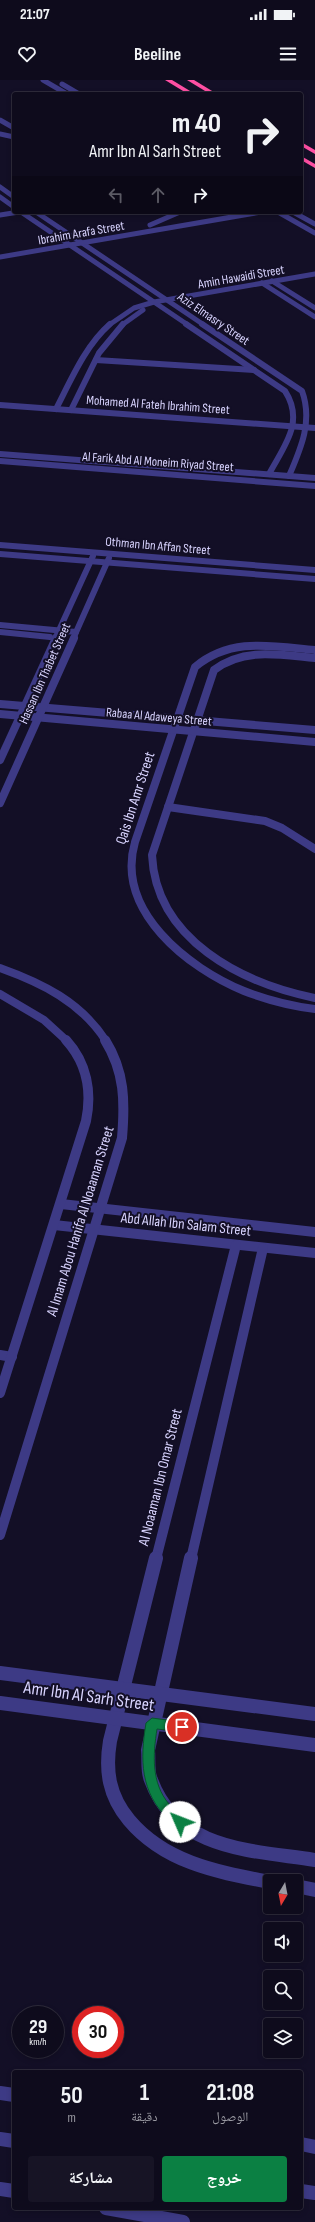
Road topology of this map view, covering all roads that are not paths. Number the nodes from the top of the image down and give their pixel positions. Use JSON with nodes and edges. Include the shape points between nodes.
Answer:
{"nodes":[{"id":1,"x":43,"y":80,"type":"edge"},
{"id":2,"x":55,"y":80,"type":"edge"},
{"id":3,"x":168,"y":80,"type":"edge"},
{"id":4,"x":190,"y":80,"type":"edge"},
{"id":5,"x":64,"y":92,"type":"edge"},
{"id":6,"x":76,"y":92,"type":"edge"},
{"id":7,"x":189,"y":92,"type":"edge"},
{"id":8,"x":211,"y":92,"type":"edge"},
{"id":9,"x":0,"y":116,"type":"edge"},
{"id":10,"x":0,"y":120,"type":"edge"},
{"id":11,"x":12,"y":120,"type":"dead end"},
{"id":12,"x":12,"y":127,"type":"edge"},
{"id":13,"x":0,"y":134,"type":"edge"},
{"id":14,"x":12,"y":136,"type":"edge"},
{"id":15,"x":303,"y":145,"type":"edge"},
{"id":16,"x":315,"y":152,"type":"edge"},
{"id":17,"x":303,"y":159,"type":"edge"},
{"id":18,"x":315,"y":166,"type":"edge"},
{"id":19,"x":0,"y":187,"type":"edge"},
{"id":20,"x":12,"y":196,"type":"edge"},
{"id":21,"x":0,"y":198,"type":"edge"},
{"id":22,"x":12,"y":207,"type":"edge"},
{"id":23,"x":12,"y":208,"type":"edge"},
{"id":24,"x":0,"y":211,"type":"edge"},
{"id":25,"x":12,"y":213,"type":"edge"},
{"id":26,"x":23,"y":214,"type":"edge"},
{"id":27,"x":39,"y":214,"type":"edge"},
{"id":28,"x":175,"y":214,"type":"edge"},
{"id":29,"x":214,"y":214,"type":"edge"},
{"id":30,"x":249,"y":214,"type":"edge"},
{"id":31,"x":282,"y":214,"type":"edge"},
{"id":32,"x":297,"y":214,"type":"edge"},
{"id":33,"x":0,"y":215,"type":"edge"},
{"id":34,"x":315,"y":224,"type":"edge"},
{"id":35,"x":150,"y":225,"type":"junction"},
{"id":36,"x":315,"y":233,"type":"edge"},
{"id":37,"x":75,"y":238,"type":"junction"},
{"id":38,"x":62,"y":240,"type":"junction"},
{"id":39,"x":82,"y":243,"type":"junction"},
{"id":40,"x":69,"y":245,"type":"junction"},
{"id":41,"x":0,"y":251,"type":"edge"},
{"id":42,"x":0,"y":257,"type":"edge"},
{"id":43,"x":315,"y":274,"type":"edge"},
{"id":44,"x":315,"y":278,"type":"edge"},
{"id":45,"x":272,"y":281,"type":"junction"},
{"id":46,"x":262,"y":283,"type":"junction"},
{"id":47,"x":278,"y":285,"type":"junction"},
{"id":48,"x":268,"y":287,"type":"junction"},
{"id":49,"x":209,"y":292,"type":"junction"},
{"id":50,"x":215,"y":297,"type":"junction"},
{"id":51,"x":300,"y":299,"type":"junction"},
{"id":52,"x":167,"y":300,"type":"junction"},
{"id":53,"x":290,"y":301,"type":"junction"},
{"id":54,"x":154,"y":302,"type":"junction"},
{"id":55,"x":174,"y":304,"type":"junction"},
{"id":56,"x":160,"y":306,"type":"junction"},
{"id":57,"x":315,"y":308,"type":"edge"},
{"id":58,"x":315,"y":317,"type":"edge"},
{"id":59,"x":96,"y":360,"type":"junction"},
{"id":60,"x":255,"y":370,"type":"junction"},
{"id":61,"x":0,"y":399,"type":"edge"},
{"id":62,"x":0,"y":405,"type":"edge"},
{"id":63,"x":57,"y":406,"type":"junction"},
{"id":64,"x":72,"y":407,"type":"junction"},
{"id":65,"x":293,"y":423,"type":"junction"},
{"id":66,"x":313,"y":425,"type":"edge"},
{"id":67,"x":0,"y":454,"type":"edge"},
{"id":68,"x":0,"y":461,"type":"edge"},
{"id":69,"x":269,"y":474,"type":"junction"},
{"id":70,"x":289,"y":476,"type":"junction"},
{"id":71,"x":315,"y":478,"type":"edge"},
{"id":72,"x":315,"y":486,"type":"edge"},
{"id":73,"x":0,"y":545,"type":"edge"},
{"id":74,"x":95,"y":552,"type":"junction"},
{"id":75,"x":0,"y":554,"type":"edge"},
{"id":76,"x":110,"y":554,"type":"junction"},
{"id":77,"x":91,"y":561,"type":"junction"},
{"id":78,"x":106,"y":563,"type":"junction"},
{"id":79,"x":315,"y":570,"type":"edge"},
{"id":80,"x":315,"y":579,"type":"edge"},
{"id":81,"x":0,"y":625,"type":"edge"},
{"id":82,"x":0,"y":632,"type":"edge"},
{"id":83,"x":57,"y":634,"type":"junction"},
{"id":84,"x":74,"y":635,"type":"junction"},
{"id":85,"x":315,"y":650,"type":"edge"},
{"id":86,"x":315,"y":658,"type":"edge"},
{"id":87,"x":0,"y":704,"type":"edge"},
{"id":88,"x":24,"y":706,"type":"junction"},
{"id":89,"x":42,"y":708,"type":"junction"},
{"id":90,"x":0,"y":714,"type":"edge"},
{"id":91,"x":20,"y":716,"type":"junction"},
{"id":92,"x":38,"y":718,"type":"junction"},
{"id":93,"x":176,"y":719,"type":"junction"},
{"id":94,"x":196,"y":721,"type":"junction"},
{"id":95,"x":172,"y":730,"type":"junction"},
{"id":96,"x":315,"y":730,"type":"edge"},
{"id":97,"x":192,"y":732,"type":"junction"},
{"id":98,"x":315,"y":742,"type":"edge"},
{"id":99,"x":0,"y":760,"type":"edge"},
{"id":100,"x":4,"y":786,"type":"edge"},
{"id":101,"x":0,"y":803,"type":"edge"},
{"id":102,"x":168,"y":807,"type":"junction"},
{"id":103,"x":315,"y":849,"type":"edge"},
{"id":104,"x":0,"y":968,"type":"edge"},
{"id":105,"x":0,"y":994,"type":"edge"},
{"id":106,"x":315,"y":998,"type":"edge"},
{"id":107,"x":315,"y":1009,"type":"edge"},
{"id":108,"x":61,"y":1204,"type":"junction"},
{"id":109,"x":100,"y":1208,"type":"junction"},
{"id":110,"x":54,"y":1224,"type":"junction"},
{"id":111,"x":94,"y":1229,"type":"junction"},
{"id":112,"x":315,"y":1232,"type":"edge"},
{"id":113,"x":236,"y":1244,"type":"junction"},
{"id":114,"x":263,"y":1248,"type":"junction"},
{"id":115,"x":315,"y":1253,"type":"edge"},
{"id":116,"x":0,"y":1355,"type":"edge"},
{"id":117,"x":12,"y":1357,"type":"junction"},
{"id":118,"x":0,"y":1393,"type":"edge"},
{"id":119,"x":0,"y":1535,"type":"edge"},
{"id":120,"x":0,"y":1673,"type":"edge"},
{"id":121,"x":122,"y":1689,"type":"junction"},
{"id":122,"x":159,"y":1694,"type":"junction"},
{"id":123,"x":0,"y":1703,"type":"edge"},
{"id":124,"x":315,"y":1714,"type":"edge"},
{"id":125,"x":115,"y":1718,"type":"junction"},
{"id":126,"x":152,"y":1723,"type":"junction"},
{"id":127,"x":315,"y":1745,"type":"edge"},
{"id":128,"x":315,"y":1860,"type":"edge"},
{"id":129,"x":263,"y":1881,"type":"edge"},
{"id":130,"x":303,"y":1887,"type":"edge"},
{"id":131,"x":315,"y":1890,"type":"edge"},
{"id":132,"x":0,"y":2093,"type":"edge"},
{"id":133,"x":12,"y":2095,"type":"edge"},
{"id":134,"x":0,"y":2139,"type":"edge"},
{"id":135,"x":12,"y":2141,"type":"edge"},
{"id":136,"x":303,"y":2144,"type":"edge"},
{"id":137,"x":315,"y":2147,"type":"edge"},
{"id":138,"x":0,"y":2189,"type":"edge"},
{"id":139,"x":303,"y":2191,"type":"edge"},
{"id":140,"x":12,"y":2192,"type":"edge"},
{"id":141,"x":315,"y":2193,"type":"edge"},
{"id":142,"x":117,"y":2210,"type":"edge"},
{"id":143,"x":183,"y":2222,"type":"edge"}],
"edges":[{"from":1,"to":5,"type":"street"},
{"from":2,"to":6,"type":"street"},
{"from":3,"to":7,"type":"highway"},
{"from":4,"to":8,"type":"highway"},
{"from":9,"to":11,"type":"street"},
{"from":10,"to":12,"type":"street"},
{"from":13,"to":14,"type":"street"},
{"from":15,"to":16,"type":"highway"},
{"from":17,"to":18,"type":"highway"},
{"from":19,"to":20,"type":"street"},
{"from":21,"to":22,"type":"street"},
{"from":23,"to":24,"type":"street"},
{"from":25,"to":33,"type":"street"},
{"from":26,"to":38,"type":"street","name":"Aziz Elmasry Street"},
{"from":27,"to":37,"type":"street","name":"Aziz Elmasry Street"},
{"from":28,"to":35,"type":"street"},
{"from":29,"to":35,"type":"street","name":"Ibrahim Arafa Street"},
{"from":30,"to":39,"type":"street","name":"Ibrahim Arafa Street"},
{"from":31,"to":36,"type":"street"},
{"from":32,"to":34,"type":"street"},
{"from":35,"to":37,"type":"street","name":"Ibrahim Arafa Street"},
{"from":37,"to":38,"type":"street","name":"Ibrahim Arafa Street"},
{"from":37,"to":39,"type":"street","name":"Aziz Elmasry Street"},
{"from":38,"to":40,"type":"street","name":"Aziz Elmasry Street"},
{"from":38,"to":41,"type":"street","name":"Ibrahim Arafa Street"},
{"from":39,"to":40,"type":"street","name":"Ibrahim Arafa Street"},
{"from":39,"to":52,"type":"street","name":"Aziz Elmasry Street"},
{"from":40,"to":42,"type":"street","name":"Ibrahim Arafa Street"},
{"from":40,"to":54,"type":"street","name":"Aziz Elmasry Street"},
{"from":43,"to":45,"type":"street","name":"Amin Hawaidi Street"},
{"from":44,"to":47,"type":"street","name":"Amin Hawaidi Street"},
{"from":45,"to":46,"type":"street","name":"Amin Hawaidi Street"},
{"from":45,"to":47,"type":"street"},
{"from":46,"to":48,"type":"street"},
{"from":46,"to":49,"type":"street","name":"Amin Hawaidi Street"},
{"from":47,"to":48,"type":"street","name":"Amin Hawaidi Street"},
{"from":47,"to":51,"type":"street"},
{"from":48,"to":50,"type":"street","name":"Amin Hawaidi Street"},
{"from":48,"to":53,"type":"street"},
{"from":49,"to":50,"type":"street"},
{"from":49,"to":52,"type":"street","name":"Amin Hawaidi Street"},
{"from":50,"to":55,"type":"street","name":"Amin Hawaidi Street"},
{"from":51,"to":53,"type":"street"},
{"from":51,"to":57,"type":"street"},
{"from":52,"to":54,"type":"street","name":"Amin Hawaidi Street"},
{"from":52,"to":55,"type":"street","name":"Aziz Elmasry Street"},
{"from":53,"to":58,"type":"street"},
{"from":54,"to":56,"type":"street","name":"Aziz Elmasry Street"},
{"from":54,"to":63,"type":"street","name":"Amin Hawaidi Street","via":[[128,310],[101,330]]},
{"from":55,"to":56,"type":"street","name":"Amin Hawaidi Street"},
{"from":55,"to":66,"type":"street","name":"Aziz Elmasry Street","via":[[302,391],[313,407]]},
{"from":56,"to":59,"type":"street","name":"Amin Hawaidi Street","via":[[143,310],[121,325]]},
{"from":56,"to":60,"type":"street","name":"Aziz Elmasry Street"},
{"from":59,"to":60,"type":"street"},
{"from":59,"to":64,"type":"street","name":"Amin Hawaidi Street"},
{"from":60,"to":65,"type":"street","name":"Aziz Elmasry Street","via":[[291,398],[294,404]]},
{"from":61,"to":63,"type":"street","name":"Mohamed Al Fateh Ibrahim Street"},
{"from":62,"to":63,"type":"street","name":"Mohamed Al Fateh Ibrahim Street"},
{"from":63,"to":64,"type":"street","name":"Mohamed Al Fateh Ibrahim Street"},
{"from":64,"to":65,"type":"street","name":"Mohamed Al Fateh Ibrahim Street"},
{"from":65,"to":66,"type":"street","name":"Mohamed Al Fateh Ibrahim Street"},
{"from":65,"to":69,"type":"street"},
{"from":66,"to":70,"type":"street"},
{"from":67,"to":69,"type":"street","name":"Al Farik Abd Al Moneim Riyad Street"},
{"from":68,"to":72,"type":"street","name":"Al Farik Abd Al Moneim Riyad Street"},
{"from":69,"to":70,"type":"street","name":"Al Farik Abd Al Moneim Riyad Street"},
{"from":70,"to":71,"type":"street","name":"Al Farik Abd Al Moneim Riyad Street"},
{"from":73,"to":74,"type":"street","name":"Othman Ibn Affan Street"},
{"from":74,"to":76,"type":"street","name":"Othman Ibn Affan Street"},
{"from":74,"to":77,"type":"street","name":"Hassan Ibn Thabet Street"},
{"from":75,"to":77,"type":"street","name":"Othman Ibn Affan Street"},
{"from":76,"to":78,"type":"street","name":"Hassan Ibn Thabet Street"},
{"from":76,"to":79,"type":"street","name":"Othman Ibn Affan Street"},
{"from":77,"to":78,"type":"street","name":"Othman Ibn Affan Street"},
{"from":77,"to":83,"type":"street","name":"Hassan Ibn Thabet Street"},
{"from":78,"to":80,"type":"street","name":"Othman Ibn Affan Street"},
{"from":78,"to":84,"type":"street","name":"Hassan Ibn Thabet Street"},
{"from":81,"to":83,"type":"street"},
{"from":82,"to":83,"type":"street"},
{"from":83,"to":84,"type":"street"},
{"from":83,"to":88,"type":"street","name":"Hassan Ibn Thabet Street"},
{"from":84,"to":89,"type":"street","name":"Hassan Ibn Thabet Street"},
{"from":85,"to":93,"type":"street","name":"Qais Ibn Amr Street","via":[[249,645],[214,652],[203,658],[195,667]]},
{"from":86,"to":94,"type":"street","via":[[252,654],[222,662],[214,670]]},
{"from":87,"to":88,"type":"street","name":"Rabaa Al Adaweya Street"},
{"from":88,"to":89,"type":"street","name":"Rabaa Al Adaweya Street"},
{"from":88,"to":91,"type":"street","name":"Hassan Ibn Thabet Street"},
{"from":89,"to":92,"type":"street","name":"Hassan Ibn Thabet Street"},
{"from":89,"to":93,"type":"street","name":"Rabaa Al Adaweya Street"},
{"from":90,"to":91,"type":"street","name":"Rabaa Al Adaweya Street"},
{"from":91,"to":92,"type":"street","name":"Rabaa Al Adaweya Street"},
{"from":91,"to":99,"type":"street","name":"Hassan Ibn Thabet Street"},
{"from":92,"to":95,"type":"street","name":"Rabaa Al Adaweya Street"},
{"from":92,"to":100,"type":"street","name":"Hassan Ibn Thabet Street"},
{"from":93,"to":94,"type":"street","name":"Rabaa Al Adaweya Street"},
{"from":93,"to":95,"type":"street","name":"Qais Ibn Amr Street"},
{"from":94,"to":96,"type":"street","name":"Rabaa Al Adaweya Street"},
{"from":94,"to":97,"type":"street"},
{"from":95,"to":97,"type":"street","name":"Rabaa Al Adaweya Street"},
{"from":95,"to":107,"type":"street","name":"Qais Ibn Amr Street","via":[[131,856],[131,872],[139,902],[152,923],[215,978],[276,1002]]},
{"from":97,"to":98,"type":"street","name":"Rabaa Al Adaweya Street"},
{"from":97,"to":102,"type":"street"},
{"from":100,"to":101,"type":"street","name":"Hassan Ibn Thabet Street"},
{"from":102,"to":103,"type":"street","via":[[265,821],[287,830]]},
{"from":102,"to":106,"type":"street","via":[[152,855],[152,876],[159,897],[171,916],[204,952],[225,967],[281,991]]},
{"from":104,"to":109,"type":"street","name":"Al Imam Abou Hanifa Al Noaaman Street","via":[[32,980],[57,994],[84,1015],[112,1048],[125,1092],[126,1115],[122,1138]]},
{"from":105,"to":108,"type":"street","name":"Al Imam Abou Hanifa Al Noaaman Street","via":[[40,1017],[59,1033],[74,1051],[89,1088],[89,1110],[84,1132]]},
{"from":108,"to":109,"type":"street","name":"Abd Allah Ibn Salam Street"},
{"from":108,"to":110,"type":"street","name":"Al Imam Abou Hanifa Al Noaaman Street"},
{"from":109,"to":111,"type":"street","name":"Al Imam Abou Hanifa Al Noaaman Street"},
{"from":109,"to":112,"type":"street","name":"Abd Allah Ibn Salam Street"},
{"from":110,"to":111,"type":"street","name":"Abd Allah Ibn Salam Street"},
{"from":110,"to":117,"type":"street","name":"Al Imam Abou Hanifa Al Noaaman Street"},
{"from":111,"to":113,"type":"street","name":"Abd Allah Ibn Salam Street"},
{"from":111,"to":119,"type":"street","name":"Al Imam Abou Hanifa Al Noaaman Street"},
{"from":113,"to":114,"type":"street","name":"Abd Allah Ibn Salam Street"},
{"from":113,"to":121,"type":"street","name":"Al Noaaman Ibn Omar Street"},
{"from":114,"to":115,"type":"street","name":"Abd Allah Ibn Salam Street"},
{"from":114,"to":122,"type":"street"},
{"from":116,"to":117,"type":"street"},
{"from":117,"to":118,"type":"street","name":"Al Imam Abou Hanifa Al Noaaman Street"},
{"from":120,"to":121,"type":"street","name":"Amr Ibn Al Sarh Street"},
{"from":121,"to":122,"type":"street","name":"Amr Ibn Al Sarh Street"},
{"from":121,"to":125,"type":"street","name":"Al Noaaman Ibn Omar Street"},
{"from":122,"to":124,"type":"street","name":"Amr Ibn Al Sarh Street"},
{"from":122,"to":126,"type":"street"},
{"from":123,"to":125,"type":"street","name":"Amr Ibn Al Sarh Street"},
{"from":125,"to":126,"type":"street","name":"Amr Ibn Al Sarh Street"},
{"from":125,"to":129,"type":"street","name":"Al Noaaman Ibn Omar Street","via":[[107,1755],[108,1780],[117,1804],[133,1827],[154,1846],[181,1861],[211,1871]]},
{"from":126,"to":127,"type":"street","name":"Amr Ibn Al Sarh Street"},
{"from":126,"to":128,"type":"street","via":[[148,1750],[150,1779],[164,1807],[188,1830],[220,1845]]},
{"from":130,"to":131,"type":"street"},
{"from":132,"to":133,"type":"street"},
{"from":134,"to":135,"type":"street"},
{"from":136,"to":137,"type":"street"},
{"from":138,"to":140,"type":"street"},
{"from":139,"to":141,"type":"street"},
{"from":142,"to":143,"type":"street"}]}
